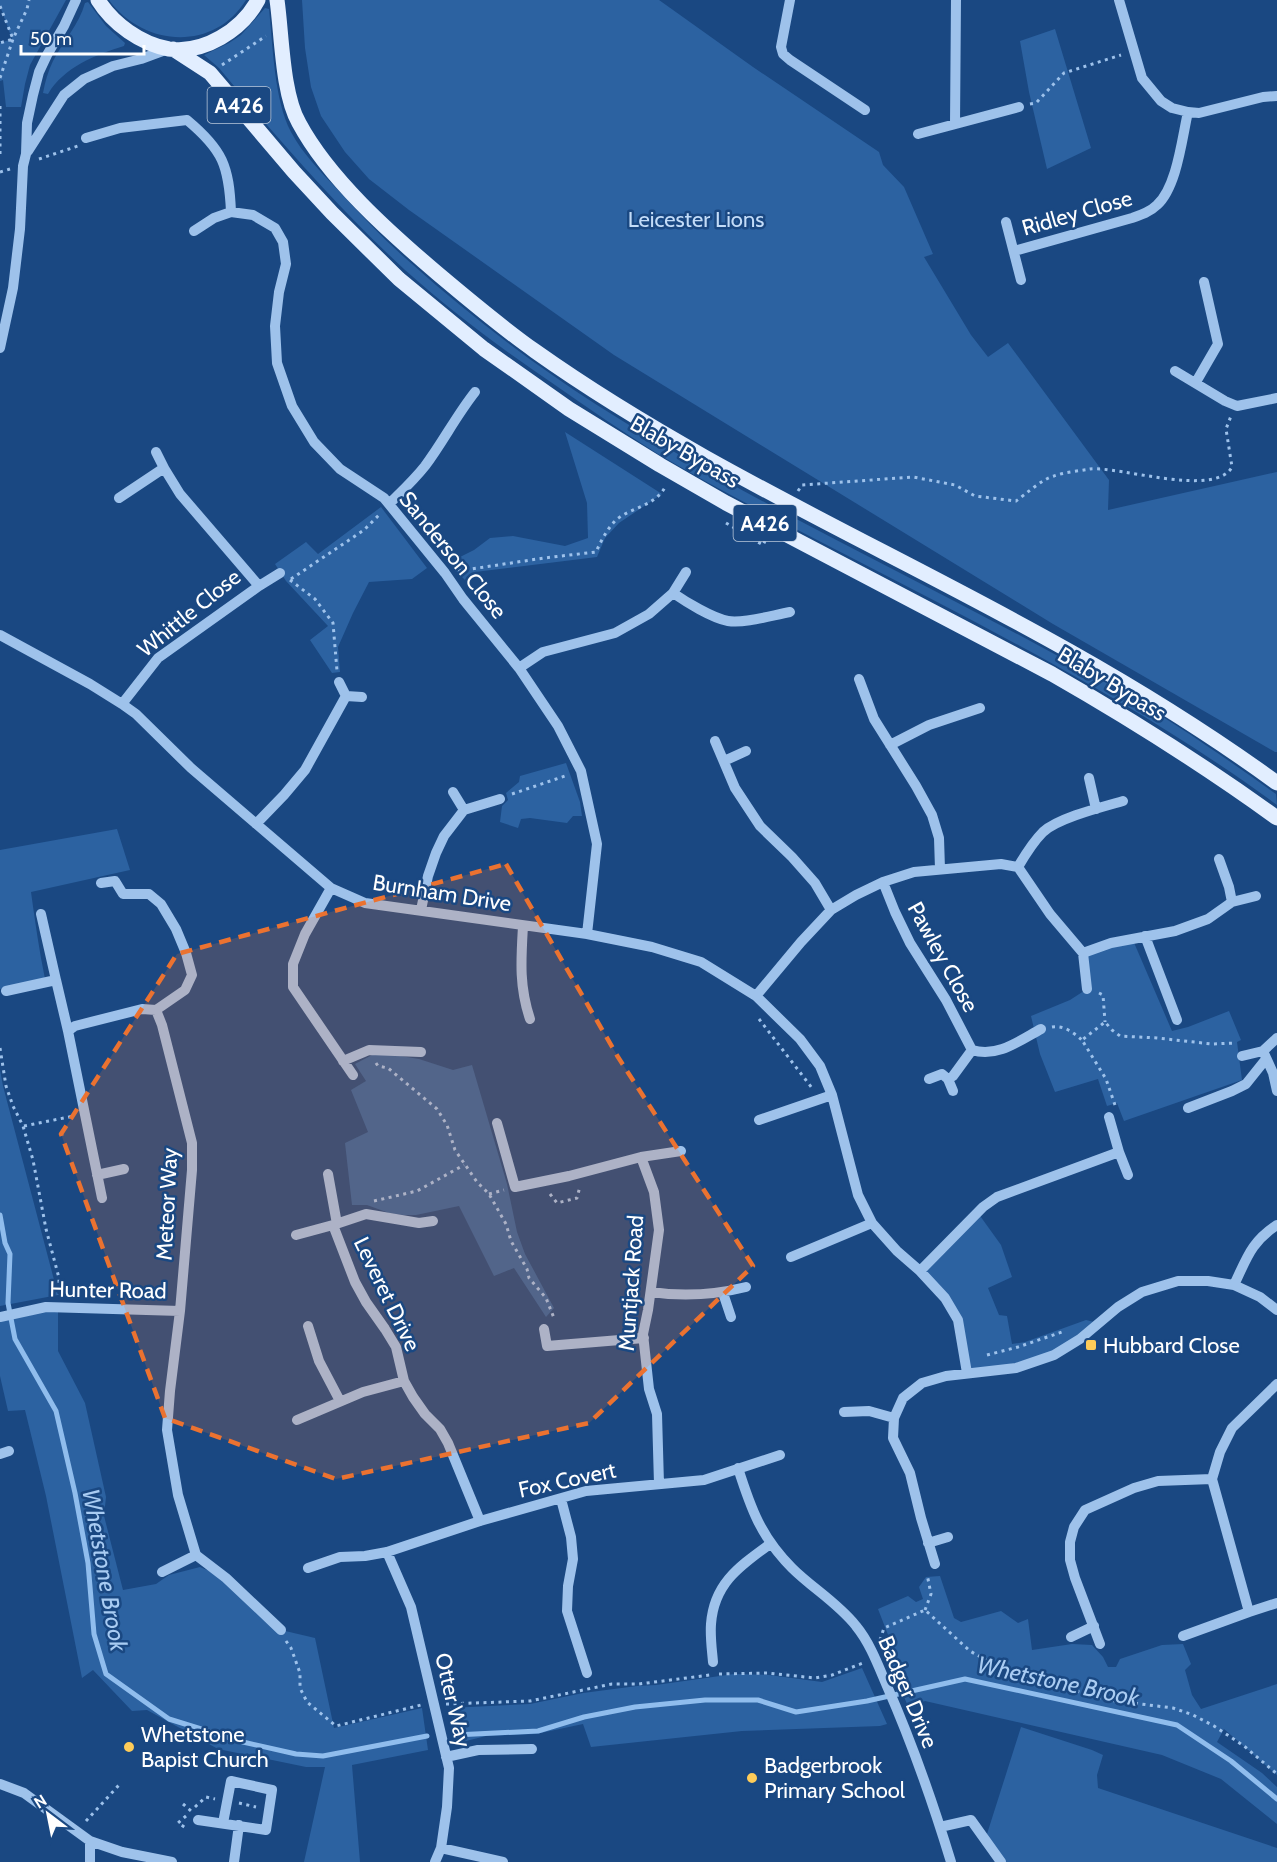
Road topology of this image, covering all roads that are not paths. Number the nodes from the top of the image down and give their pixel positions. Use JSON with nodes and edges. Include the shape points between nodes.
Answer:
{"nodes":[{"id":1,"x":76,"y":0,"type":"edge"},
{"id":2,"x":98,"y":0,"type":"edge"},
{"id":3,"x":258,"y":0,"type":"edge"},
{"id":4,"x":276,"y":0,"type":"edge"},
{"id":5,"x":790,"y":0,"type":"edge"},
{"id":6,"x":956,"y":0,"type":"edge"},
{"id":7,"x":1119,"y":0,"type":"edge"},
{"id":8,"x":171,"y":49,"type":"junction"},
{"id":9,"x":1277,"y":96,"type":"edge"},
{"id":10,"x":1020,"y":107,"type":"road end"},
{"id":11,"x":866,"y":110,"type":"dead end"},
{"id":12,"x":1188,"y":112,"type":"junction"},
{"id":13,"x":955,"y":124,"type":"junction"},
{"id":14,"x":918,"y":134,"type":"dead end"},
{"id":15,"x":86,"y":138,"type":"road end"},
{"id":16,"x":26,"y":154,"type":"junction"},
{"id":17,"x":231,"y":212,"type":"junction"},
{"id":18,"x":1006,"y":222,"type":"dead end"},
{"id":19,"x":194,"y":231,"type":"dead end"},
{"id":20,"x":1014,"y":252,"type":"junction"},
{"id":21,"x":1021,"y":280,"type":"dead end"},
{"id":22,"x":1204,"y":282,"type":"dead end"},
{"id":23,"x":0,"y":348,"type":"edge"},
{"id":24,"x":1174,"y":371,"type":"dead end"},
{"id":25,"x":1196,"y":382,"type":"junction"},
{"id":26,"x":475,"y":392,"type":"dead end"},
{"id":27,"x":1277,"y":399,"type":"edge"},
{"id":28,"x":156,"y":452,"type":"dead end"},
{"id":29,"x":164,"y":468,"type":"junction"},
{"id":30,"x":119,"y":498,"type":"dead end"},
{"id":31,"x":389,"y":504,"type":"junction"},
{"id":32,"x":686,"y":572,"type":"dead end"},
{"id":33,"x":280,"y":573,"type":"road end"},
{"id":34,"x":259,"y":586,"type":"junction"},
{"id":35,"x":673,"y":593,"type":"junction"},
{"id":36,"x":790,"y":612,"type":"dead end"},
{"id":37,"x":0,"y":635,"type":"edge"},
{"id":38,"x":519,"y":668,"type":"junction"},
{"id":39,"x":338,"y":677,"type":"road end"},
{"id":40,"x":859,"y":679,"type":"dead end"},
{"id":41,"x":346,"y":696,"type":"junction"},
{"id":42,"x":362,"y":697,"type":"dead end"},
{"id":43,"x":122,"y":704,"type":"junction"},
{"id":44,"x":980,"y":708,"type":"dead end"},
{"id":45,"x":716,"y":741,"type":"dead end"},
{"id":46,"x":890,"y":745,"type":"junction"},
{"id":47,"x":746,"y":751,"type":"dead end"},
{"id":48,"x":724,"y":761,"type":"junction"},
{"id":49,"x":1089,"y":778,"type":"dead end"},
{"id":50,"x":1277,"y":783,"type":"edge"},
{"id":51,"x":453,"y":792,"type":"dead end"},
{"id":52,"x":500,"y":799,"type":"road end"},
{"id":53,"x":1123,"y":801,"type":"dead end"},
{"id":54,"x":1096,"y":809,"type":"junction"},
{"id":55,"x":464,"y":810,"type":"junction"},
{"id":56,"x":1277,"y":818,"type":"edge"},
{"id":57,"x":256,"y":824,"type":"junction"},
{"id":58,"x":1219,"y":860,"type":"dead end"},
{"id":59,"x":1017,"y":867,"type":"junction"},
{"id":60,"x":940,"y":869,"type":"junction"},
{"id":61,"x":884,"y":882,"type":"junction"},
{"id":62,"x":101,"y":883,"type":"dead end"},
{"id":63,"x":331,"y":888,"type":"junction"},
{"id":64,"x":1256,"y":896,"type":"dead end"},
{"id":65,"x":1232,"y":902,"type":"junction"},
{"id":66,"x":421,"y":910,"type":"junction"},
{"id":67,"x":831,"y":910,"type":"junction"},
{"id":68,"x":41,"y":914,"type":"dead end"},
{"id":69,"x":523,"y":926,"type":"junction"},
{"id":70,"x":587,"y":934,"type":"junction"},
{"id":71,"x":1145,"y":936,"type":"junction"},
{"id":72,"x":1083,"y":953,"type":"junction"},
{"id":73,"x":56,"y":980,"type":"junction"},
{"id":74,"x":1088,"y":989,"type":"road end"},
{"id":75,"x":6,"y":991,"type":"dead end"},
{"id":76,"x":756,"y":996,"type":"junction"},
{"id":77,"x":156,"y":1010,"type":"junction"},
{"id":78,"x":530,"y":1019,"type":"dead end"},
{"id":79,"x":1177,"y":1020,"type":"dead end"},
{"id":80,"x":1041,"y":1029,"type":"road end"},
{"id":81,"x":68,"y":1031,"type":"junction"},
{"id":82,"x":1277,"y":1038,"type":"edge"},
{"id":83,"x":972,"y":1050,"type":"junction"},
{"id":84,"x":421,"y":1052,"type":"dead end"},
{"id":85,"x":1264,"y":1055,"type":"junction"},
{"id":86,"x":1242,"y":1056,"type":"road end"},
{"id":87,"x":343,"y":1061,"type":"junction"},
{"id":88,"x":353,"y":1075,"type":"dead end"},
{"id":89,"x":951,"y":1078,"type":"junction"},
{"id":90,"x":929,"y":1079,"type":"dead end"},
{"id":91,"x":953,"y":1091,"type":"dead end"},
{"id":92,"x":1277,"y":1091,"type":"edge"},
{"id":93,"x":832,"y":1095,"type":"junction"},
{"id":94,"x":1188,"y":1108,"type":"dead end"},
{"id":95,"x":1109,"y":1117,"type":"road end"},
{"id":96,"x":759,"y":1120,"type":"dead end"},
{"id":97,"x":497,"y":1123,"type":"dead end"},
{"id":98,"x":681,"y":1151,"type":"dead end"},
{"id":99,"x":1119,"y":1152,"type":"junction"},
{"id":100,"x":641,"y":1157,"type":"junction"},
{"id":101,"x":124,"y":1169,"type":"dead end"},
{"id":102,"x":328,"y":1174,"type":"dead end"},
{"id":103,"x":97,"y":1175,"type":"junction"},
{"id":104,"x":1128,"y":1175,"type":"dead end"},
{"id":105,"x":102,"y":1198,"type":"dead end"},
{"id":106,"x":433,"y":1221,"type":"dead end"},
{"id":107,"x":872,"y":1222,"type":"junction"},
{"id":108,"x":335,"y":1224,"type":"junction"},
{"id":109,"x":1277,"y":1225,"type":"edge"},
{"id":110,"x":296,"y":1235,"type":"dead end"},
{"id":111,"x":790,"y":1257,"type":"dead end"},
{"id":112,"x":920,"y":1271,"type":"junction"},
{"id":113,"x":1234,"y":1285,"type":"junction"},
{"id":114,"x":746,"y":1287,"type":"dead end"},
{"id":115,"x":651,"y":1292,"type":"junction"},
{"id":116,"x":723,"y":1293,"type":"junction"},
{"id":117,"x":1277,"y":1310,"type":"edge"},
{"id":118,"x":180,"y":1311,"type":"junction"},
{"id":119,"x":0,"y":1317,"type":"edge"},
{"id":120,"x":731,"y":1317,"type":"dead end"},
{"id":121,"x":308,"y":1326,"type":"dead end"},
{"id":122,"x":544,"y":1329,"type":"dead end"},
{"id":123,"x":644,"y":1338,"type":"junction"},
{"id":124,"x":967,"y":1374,"type":"junction"},
{"id":125,"x":404,"y":1381,"type":"junction"},
{"id":126,"x":1277,"y":1384,"type":"edge"},
{"id":127,"x":339,"y":1401,"type":"junction"},
{"id":128,"x":844,"y":1412,"type":"dead end"},
{"id":129,"x":894,"y":1418,"type":"junction"},
{"id":130,"x":297,"y":1420,"type":"dead end"},
{"id":131,"x":780,"y":1455,"type":"dead end"},
{"id":132,"x":738,"y":1468,"type":"junction"},
{"id":133,"x":1212,"y":1479,"type":"junction"},
{"id":134,"x":658,"y":1484,"type":"junction"},
{"id":135,"x":561,"y":1499,"type":"junction"},
{"id":136,"x":480,"y":1521,"type":"junction"},
{"id":137,"x":948,"y":1537,"type":"dead end"},
{"id":138,"x":928,"y":1543,"type":"junction"},
{"id":139,"x":770,"y":1544,"type":"junction"},
{"id":140,"x":387,"y":1552,"type":"junction"},
{"id":141,"x":196,"y":1555,"type":"junction"},
{"id":142,"x":935,"y":1564,"type":"road end"},
{"id":143,"x":308,"y":1568,"type":"dead end"},
{"id":144,"x":162,"y":1572,"type":"dead end"},
{"id":145,"x":1277,"y":1603,"type":"edge"},
{"id":146,"x":1249,"y":1612,"type":"junction"},
{"id":147,"x":1094,"y":1626,"type":"junction"},
{"id":148,"x":283,"y":1634,"type":"road end"},
{"id":149,"x":1071,"y":1636,"type":"dead end"},
{"id":150,"x":1183,"y":1636,"type":"dead end"},
{"id":151,"x":1101,"y":1644,"type":"dead end"},
{"id":152,"x":713,"y":1662,"type":"dead end"},
{"id":153,"x":587,"y":1672,"type":"dead end"},
{"id":154,"x":532,"y":1749,"type":"dead end"},
{"id":155,"x":446,"y":1757,"type":"junction"},
{"id":156,"x":0,"y":1784,"type":"edge"},
{"id":157,"x":198,"y":1820,"type":"dead end"},
{"id":158,"x":223,"y":1823,"type":"junction"},
{"id":159,"x":239,"y":1825,"type":"junction"},
{"id":160,"x":940,"y":1827,"type":"junction"},
{"id":161,"x":90,"y":1841,"type":"junction"},
{"id":162,"x":441,"y":1848,"type":"junction"},
{"id":163,"x":90,"y":1862,"type":"edge"},
{"id":164,"x":172,"y":1862,"type":"edge"},
{"id":165,"x":234,"y":1862,"type":"edge"},
{"id":166,"x":435,"y":1862,"type":"edge"},
{"id":167,"x":504,"y":1862,"type":"edge"},
{"id":168,"x":951,"y":1862,"type":"edge"},
{"id":169,"x":1001,"y":1862,"type":"edge"}],
"edges":[{"from":1,"to":16,"type":"street","via":[[39,72],[27,123]]},
{"from":2,"to":8,"type":"main road","name":"Blaby Bypass","via":[[116,23],[135,36]]},
{"from":3,"to":8,"type":"main road","via":[[245,19],[222,37],[196,47]]},
{"from":4,"to":50,"type":"main road","name":"Blaby Bypass","number":"A426","via":[[289,96],[298,122],[316,152],[397,237],[480,310],[537,353],[678,442],[1086,660]]},
{"from":5,"to":11,"type":"street","via":[[783,54]]},
{"from":6,"to":13,"type":"street"},
{"from":7,"to":12,"type":"street","via":[[1142,78],[1161,101]]},
{"from":8,"to":16,"type":"street","via":[[84,79],[64,95]]},
{"from":8,"to":56,"type":"main road","name":"Blaby Bypass","number":"A426","via":[[210,73],[294,172],[380,261],[484,349],[569,409],[771,526],[1052,674]]},
{"from":9,"to":12,"type":"street","via":[[1212,111]]},
{"from":10,"to":13,"type":"street"},
{"from":12,"to":20,"type":"street","name":"Ridley Close","via":[[1172,181],[1158,205],[1132,218]]},
{"from":13,"to":14,"type":"street"},
{"from":15,"to":17,"type":"street","via":[[120,128],[187,120],[217,149],[230,188]]},
{"from":16,"to":23,"type":"street","via":[[13,288]]},
{"from":17,"to":19,"type":"street"},
{"from":17,"to":31,"type":"street","name":"Sanderson Close","via":[[253,215],[274,228],[283,242],[286,264],[278,303],[277,363],[292,406],[314,442],[340,469]]},
{"from":18,"to":20,"type":"street"},
{"from":20,"to":21,"type":"street"},
{"from":22,"to":25,"type":"street","via":[[1218,344]]},
{"from":24,"to":25,"type":"street"},
{"from":25,"to":27,"type":"street","via":[[1237,406]]},
{"from":26,"to":31,"type":"street","via":[[423,469]]},
{"from":28,"to":29,"type":"street","name":"Whittle Close"},
{"from":29,"to":30,"type":"street"},
{"from":29,"to":34,"type":"street","name":"Whittle Close","via":[[180,494]]},
{"from":31,"to":38,"type":"street","name":"Sanderson Close"},
{"from":32,"to":35,"type":"street"},
{"from":33,"to":34,"type":"street"},
{"from":34,"to":43,"type":"street","name":"Whittle Close","via":[[158,658]]},
{"from":35,"to":36,"type":"street","via":[[728,621]]},
{"from":35,"to":38,"type":"street","via":[[649,614],[615,633],[543,652]]},
{"from":37,"to":43,"type":"street","name":"Burnham Drive"},
{"from":38,"to":70,"type":"street","name":"Sanderson Close","via":[[558,726],[581,771],[597,844]]},
{"from":39,"to":41,"type":"street"},
{"from":40,"to":46,"type":"street","via":[[874,719]]},
{"from":41,"to":42,"type":"street"},
{"from":41,"to":57,"type":"street","via":[[305,770]]},
{"from":43,"to":57,"type":"street","name":"Burnham Drive"},
{"from":44,"to":46,"type":"street","via":[[929,725]]},
{"from":45,"to":48,"type":"street"},
{"from":46,"to":60,"type":"street","via":[[932,815],[939,838]]},
{"from":47,"to":48,"type":"street"},
{"from":48,"to":67,"type":"street","via":[[735,788],[760,826],[815,883]]},
{"from":49,"to":54,"type":"street"},
{"from":51,"to":55,"type":"street"},
{"from":52,"to":55,"type":"street"},
{"from":53,"to":54,"type":"street"},
{"from":54,"to":59,"type":"street","via":[[1045,830]]},
{"from":55,"to":66,"type":"street","via":[[436,853]]},
{"from":57,"to":63,"type":"street","name":"Burnham Drive"},
{"from":58,"to":65,"type":"street"},
{"from":59,"to":60,"type":"street","via":[[1001,864]]},
{"from":59,"to":72,"type":"street"},
{"from":60,"to":61,"type":"street"},
{"from":61,"to":67,"type":"street"},
{"from":61,"to":83,"type":"street","name":"Pawley Close","via":[[910,943]]},
{"from":62,"to":77,"type":"street","via":[[115,881],[123,894],[149,894],[161,904],[176,929],[192,975],[185,990]]},
{"from":63,"to":66,"type":"street","name":"Burnham Drive","via":[[365,903]]},
{"from":63,"to":87,"type":"street","via":[[293,964],[293,987]]},
{"from":64,"to":65,"type":"street"},
{"from":65,"to":71,"type":"street","via":[[1208,919]]},
{"from":66,"to":69,"type":"street","name":"Burnham Drive"},
{"from":67,"to":76,"type":"street"},
{"from":68,"to":73,"type":"street"},
{"from":69,"to":70,"type":"street","name":"Burnham Drive"},
{"from":69,"to":78,"type":"street","via":[[522,989]]},
{"from":70,"to":76,"type":"street","name":"Burnham Drive","via":[[701,962]]},
{"from":71,"to":72,"type":"street"},
{"from":71,"to":79,"type":"street"},
{"from":72,"to":74,"type":"street"},
{"from":73,"to":75,"type":"street"},
{"from":73,"to":81,"type":"street"},
{"from":76,"to":93,"type":"street","name":"Burnham Drive","via":[[800,1039],[820,1066]]},
{"from":77,"to":81,"type":"street","via":[[142,1009]]},
{"from":77,"to":118,"type":"street","name":"Meteor Way","via":[[192,1143]]},
{"from":80,"to":83,"type":"street","via":[[998,1052]]},
{"from":81,"to":103,"type":"street"},
{"from":82,"to":85,"type":"street"},
{"from":83,"to":89,"type":"street"},
{"from":84,"to":87,"type":"street","via":[[369,1050]]},
{"from":85,"to":86,"type":"street"},
{"from":85,"to":92,"type":"street"},
{"from":85,"to":94,"type":"street","via":[[1246,1084]]},
{"from":87,"to":88,"type":"street"},
{"from":89,"to":90,"type":"street","via":[[942,1074]]},
{"from":89,"to":91,"type":"street"},
{"from":93,"to":96,"type":"street"},
{"from":93,"to":107,"type":"street","name":"Burnham Drive","via":[[858,1195]]},
{"from":95,"to":99,"type":"street"},
{"from":97,"to":100,"type":"street","via":[[513,1188]]},
{"from":98,"to":100,"type":"street"},
{"from":99,"to":104,"type":"street"},
{"from":99,"to":112,"type":"street","via":[[997,1197]]},
{"from":100,"to":115,"type":"street","name":"Muntjack Road","via":[[654,1192],[659,1230]]},
{"from":101,"to":103,"type":"street"},
{"from":102,"to":108,"type":"street"},
{"from":103,"to":105,"type":"street"},
{"from":106,"to":108,"type":"street","name":"Leveret Drive","via":[[366,1214]]},
{"from":107,"to":111,"type":"street"},
{"from":107,"to":112,"type":"street","name":"Burnham Drive"},
{"from":108,"to":110,"type":"street","name":"Leveret Drive"},
{"from":108,"to":125,"type":"street","name":"Leveret Drive","via":[[355,1282],[396,1347]]},
{"from":109,"to":113,"type":"street","via":[[1262,1235],[1250,1251]]},
{"from":112,"to":124,"type":"street","name":"Burnham Drive","via":[[945,1298],[958,1320]]},
{"from":113,"to":117,"type":"street"},
{"from":113,"to":124,"type":"street","via":[[1178,1281],[1142,1292],[1054,1355],[1016,1368]]},
{"from":114,"to":116,"type":"street"},
{"from":115,"to":116,"type":"street","via":[[701,1296]]},
{"from":115,"to":123,"type":"street","name":"Muntjack Road"},
{"from":116,"to":120,"type":"street"},
{"from":118,"to":119,"type":"street","name":"Hunter Road","via":[[46,1307]]},
{"from":118,"to":141,"type":"street","name":"Meteor Way","via":[[167,1430],[178,1495]]},
{"from":121,"to":127,"type":"street"},
{"from":122,"to":123,"type":"street","via":[[547,1346]]},
{"from":123,"to":134,"type":"street","name":"Muntjack Road","via":[[649,1389],[657,1414]]},
{"from":124,"to":129,"type":"street","via":[[922,1383],[903,1398]]},
{"from":125,"to":127,"type":"street","name":"Leveret Drive"},
{"from":125,"to":136,"type":"street","name":"Leveret Drive","via":[[448,1443]]},
{"from":126,"to":133,"type":"street","via":[[1232,1428]]},
{"from":127,"to":130,"type":"street","name":"Leveret Drive"},
{"from":128,"to":129,"type":"street","via":[[869,1411]]},
{"from":129,"to":138,"type":"street","via":[[893,1438],[910,1473]]},
{"from":131,"to":132,"type":"street","name":"Fox Covert"},
{"from":132,"to":134,"type":"street","name":"Fox Covert","via":[[704,1480]]},
{"from":132,"to":139,"type":"street","name":"Badger Drive"},
{"from":133,"to":146,"type":"street"},
{"from":133,"to":147,"type":"street","via":[[1158,1481],[1085,1510],[1074,1527],[1070,1560]]},
{"from":134,"to":135,"type":"street","name":"Fox Covert","via":[[586,1491]]},
{"from":135,"to":136,"type":"street","name":"Fox Covert"},
{"from":135,"to":153,"type":"street","via":[[573,1559],[567,1611]]},
{"from":136,"to":140,"type":"street","name":"Fox Covert"},
{"from":137,"to":138,"type":"street"},
{"from":138,"to":142,"type":"street"},
{"from":139,"to":152,"type":"street","via":[[741,1565],[724,1584],[714,1604]]},
{"from":139,"to":160,"type":"street","name":"Badger Drive","via":[[856,1626],[875,1657]]},
{"from":140,"to":143,"type":"street","name":"Fox Covert","via":[[340,1557]]},
{"from":140,"to":155,"type":"street","name":"Otter Way","via":[[411,1607]]},
{"from":141,"to":144,"type":"street"},
{"from":141,"to":148,"type":"street","via":[[226,1578]]},
{"from":145,"to":146,"type":"street"},
{"from":146,"to":150,"type":"street"},
{"from":147,"to":149,"type":"street"},
{"from":147,"to":151,"type":"street"},
{"from":154,"to":155,"type":"street","via":[[478,1750]]},
{"from":155,"to":162,"type":"street","name":"Otter Way","via":[[447,1807]]},
{"from":156,"to":161,"type":"street","via":[[24,1793]]},
{"from":157,"to":158,"type":"street"},
{"from":158,"to":159,"type":"street"},
{"from":158,"to":159,"type":"street","via":[[231,1781],[272,1790],[266,1830]]},
{"from":159,"to":165,"type":"street"},
{"from":160,"to":168,"type":"street","name":"Badger Drive"},
{"from":160,"to":169,"type":"street","via":[[971,1820]]},
{"from":161,"to":163,"type":"street"},
{"from":161,"to":164,"type":"street"},
{"from":162,"to":166,"type":"street","name":"Otter Way"},
{"from":162,"to":167,"type":"street"}]}
